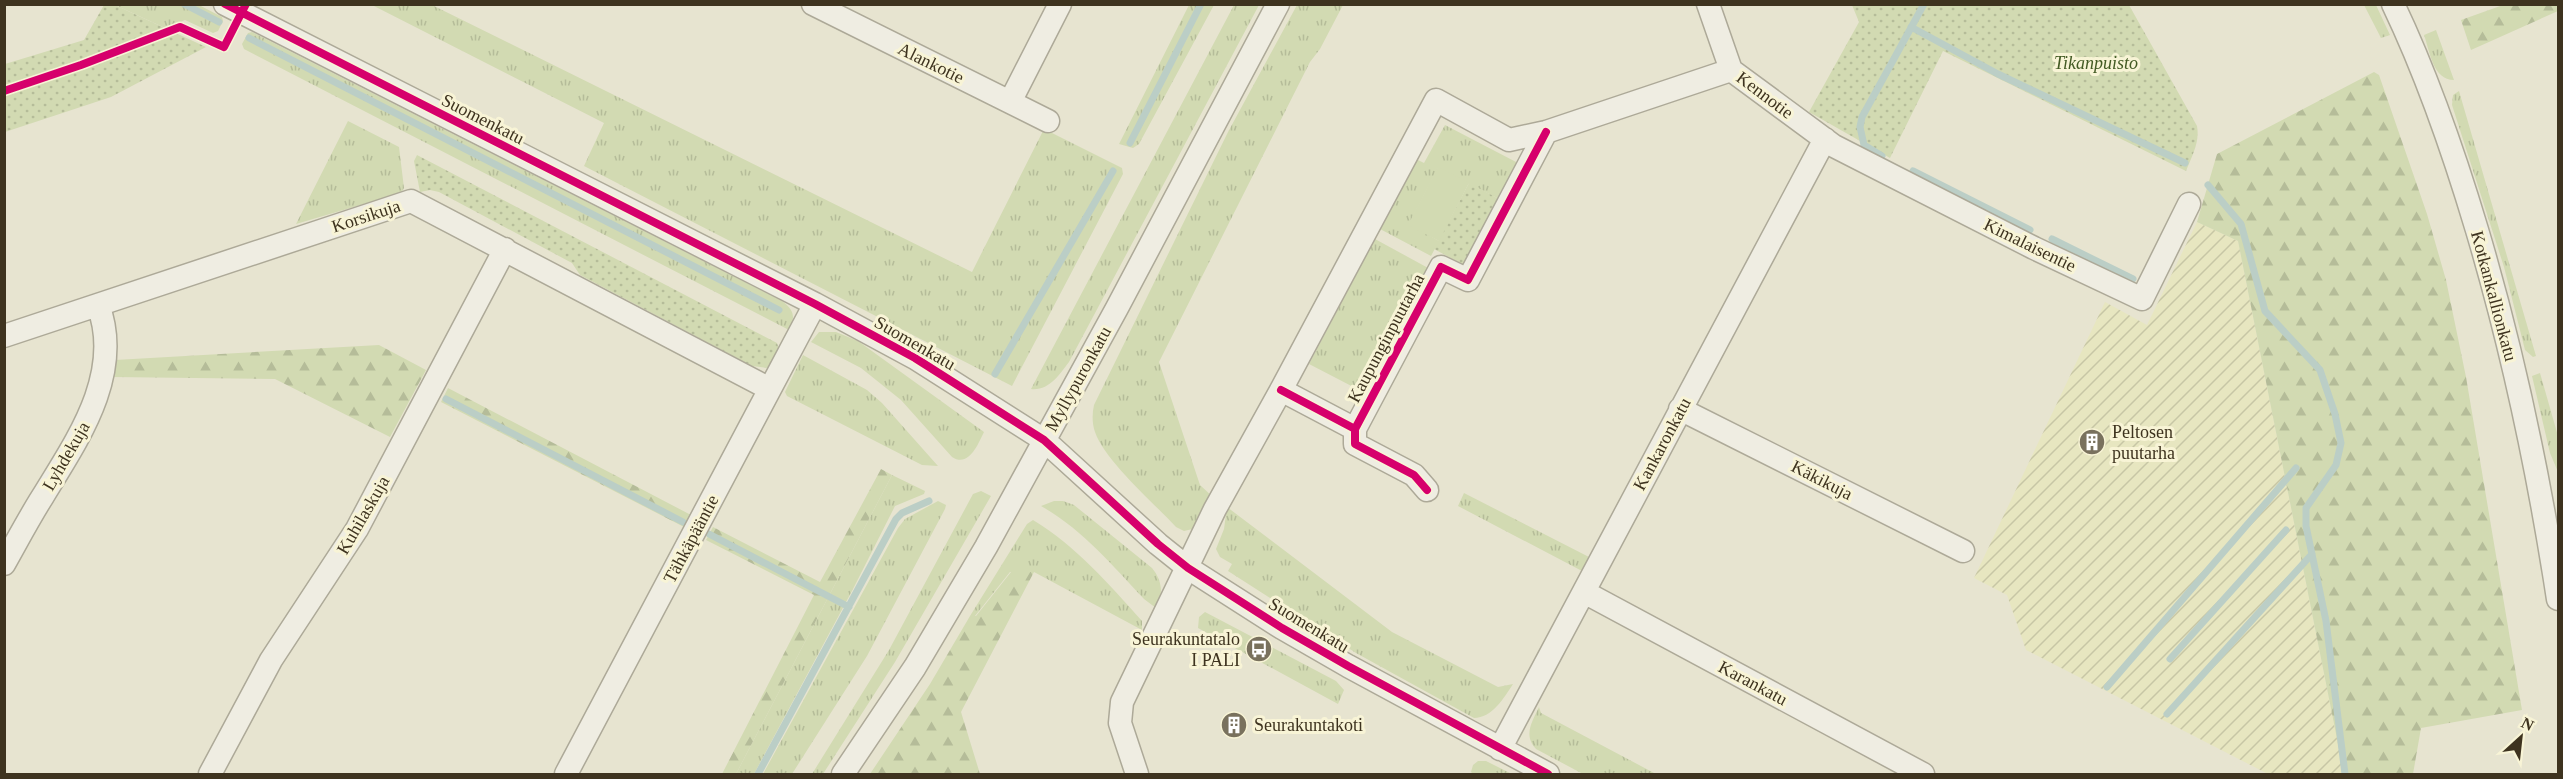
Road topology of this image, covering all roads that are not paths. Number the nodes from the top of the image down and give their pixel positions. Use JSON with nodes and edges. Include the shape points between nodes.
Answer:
{"nodes":[{"id":1,"x":225,"y":4,"type":"edge"},
{"id":2,"x":813,"y":4,"type":"edge"},
{"id":3,"x":1060,"y":4,"type":"edge"},
{"id":4,"x":1278,"y":4,"type":"edge"},
{"id":5,"x":1708,"y":4,"type":"edge"},
{"id":6,"x":2393,"y":4,"type":"edge"},
{"id":7,"x":1731,"y":70,"type":"junction"},
{"id":8,"x":1010,"y":102,"type":"junction"},
{"id":9,"x":1048,"y":121,"type":"dead end"},
{"id":10,"x":1546,"y":132,"type":"junction"},
{"id":11,"x":1825,"y":139,"type":"junction"},
{"id":12,"x":2189,"y":204,"type":"dead end"},
{"id":13,"x":505,"y":249,"type":"junction"},
{"id":14,"x":815,"y":303,"type":"junction"},
{"id":15,"x":98,"y":305,"type":"junction"},
{"id":16,"x":4,"y":336,"type":"edge"},
{"id":17,"x":770,"y":389,"type":"junction"},
{"id":18,"x":1281,"y":390,"type":"junction"},
{"id":19,"x":1680,"y":409,"type":"junction"},
{"id":20,"x":1355,"y":429,"type":"junction"},
{"id":21,"x":1044,"y":440,"type":"junction"},
{"id":22,"x":1427,"y":490,"type":"dead end"},
{"id":23,"x":2552,"y":520,"type":"edge"},
{"id":24,"x":1963,"y":551,"type":"dead end"},
{"id":25,"x":4,"y":564,"type":"edge"},
{"id":26,"x":1188,"y":568,"type":"junction"},
{"id":27,"x":1584,"y":592,"type":"junction"},
{"id":28,"x":2559,"y":599,"type":"edge"},
{"id":29,"x":1500,"y":749,"type":"junction"},
{"id":30,"x":210,"y":774,"type":"edge"},
{"id":31,"x":566,"y":774,"type":"edge"},
{"id":32,"x":843,"y":774,"type":"edge"},
{"id":33,"x":1137,"y":774,"type":"edge"},
{"id":34,"x":1548,"y":774,"type":"edge"},
{"id":35,"x":1923,"y":774,"type":"edge"}],
"edges":[{"from":1,"to":14,"type":"street","name":"Suomenkatu"},
{"from":2,"to":8,"type":"street","name":"Alankotie"},
{"from":3,"to":8,"type":"street"},
{"from":4,"to":21,"type":"street","name":"Myllypuronkatu"},
{"from":5,"to":7,"type":"street","name":"Kennotie"},
{"from":6,"to":23,"type":"street","name":"Kotkankallionkatu","via":[[2432,94],[2472,214]]},
{"from":7,"to":10,"type":"street"},
{"from":7,"to":11,"type":"street","name":"Kennotie"},
{"from":8,"to":9,"type":"street","name":"Alankotie"},
{"from":10,"to":18,"type":"street","via":[[1509,140],[1436,100]]},
{"from":10,"to":20,"type":"street","name":"Kaupunginpuutarha","via":[[1468,280],[1441,267]]},
{"from":11,"to":12,"type":"street","name":"Kimalaisentie","via":[[1940,201],[2142,299]]},
{"from":11,"to":19,"type":"street","name":"Kankaronkatu"},
{"from":13,"to":15,"type":"street","name":"Korsikuja","via":[[411,201]]},
{"from":13,"to":17,"type":"street","name":"Korsikuja"},
{"from":13,"to":30,"type":"street","name":"Kuhilaskuja","via":[[357,529],[271,660]]},
{"from":14,"to":17,"type":"street","name":"Tähkäpääntie"},
{"from":14,"to":21,"type":"street","name":"Suomenkatu","via":[[915,358]]},
{"from":15,"to":16,"type":"street","name":"Korsikuja"},
{"from":15,"to":25,"type":"street","name":"Lyhdekuja","via":[[106,341],[93,406],[81,434]]},
{"from":17,"to":31,"type":"street","name":"Tähkäpääntie"},
{"from":18,"to":20,"type":"street","name":"Kaupunginpuutarha"},
{"from":18,"to":26,"type":"street","via":[[1215,509]]},
{"from":19,"to":24,"type":"street","name":"Käkikuja"},
{"from":19,"to":27,"type":"street","name":"Kankaronkatu"},
{"from":20,"to":22,"type":"street","via":[[1355,444],[1413,475]]},
{"from":21,"to":26,"type":"street","name":"Suomenkatu"},
{"from":21,"to":32,"type":"street","name":"Myllypuronkatu","via":[[963,588]]},
{"from":23,"to":28,"type":"street","name":"Kotkankallionkatu"},
{"from":26,"to":29,"type":"street","name":"Suomenkatu","via":[[1291,633]]},
{"from":26,"to":33,"type":"street","via":[[1120,711],[1121,730]]},
{"from":27,"to":29,"type":"street","name":"Kankaronkatu"},
{"from":27,"to":35,"type":"street","name":"Karankatu"},
{"from":29,"to":34,"type":"street","name":"Suomenkatu"}]}
